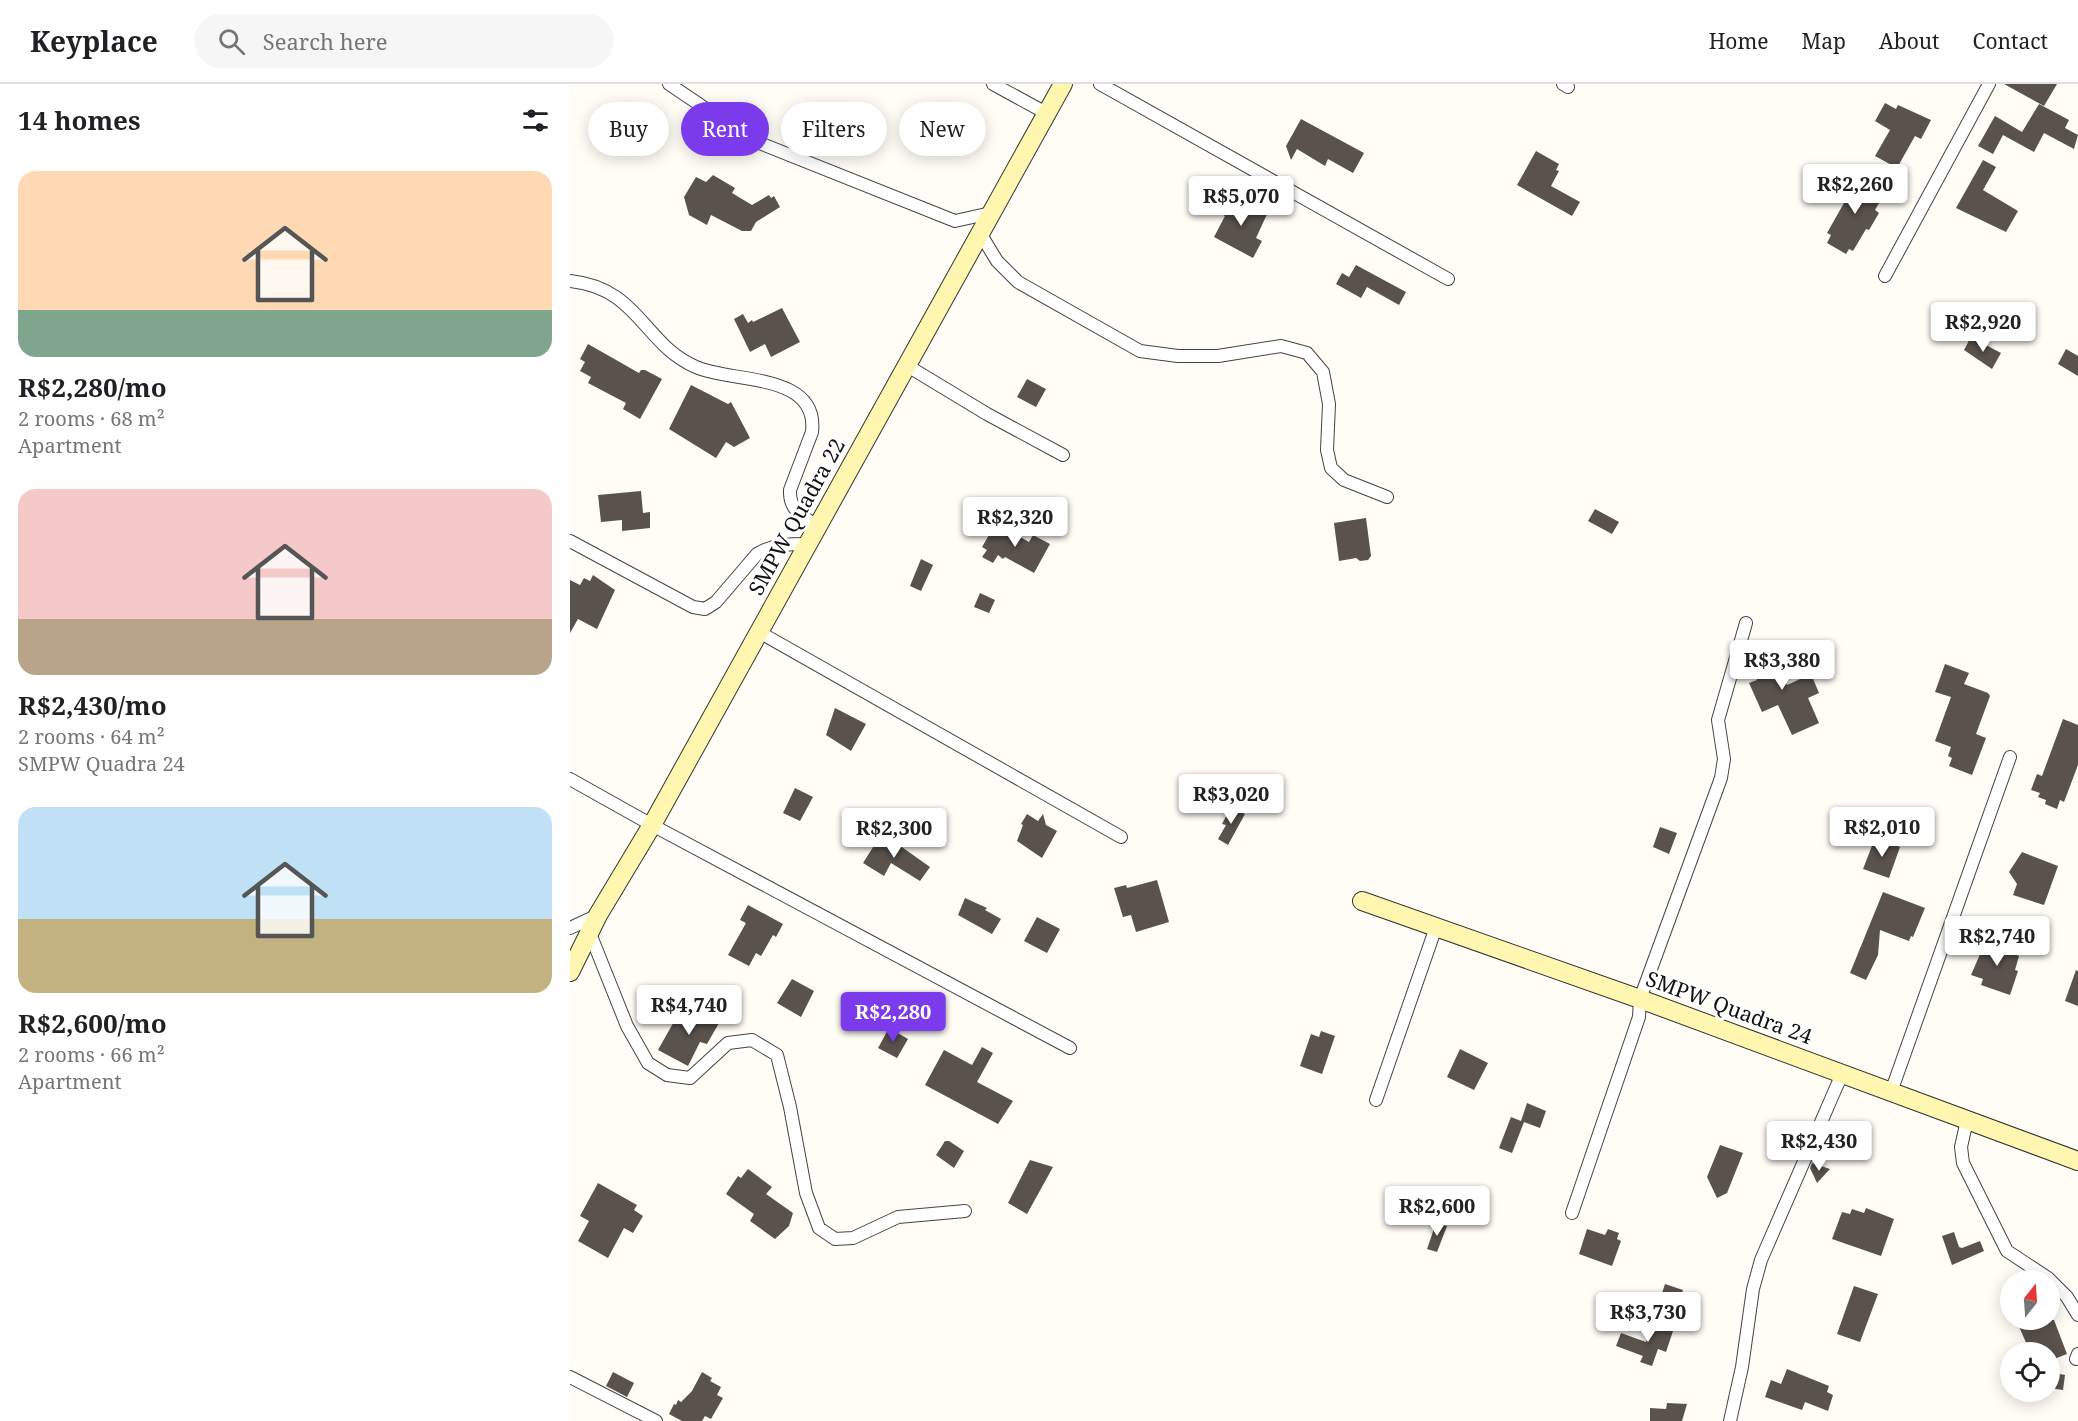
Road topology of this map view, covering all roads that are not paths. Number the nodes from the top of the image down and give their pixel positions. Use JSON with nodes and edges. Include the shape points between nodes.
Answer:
{"nodes":[{"id":1,"x":669,"y":84,"type":"edge"},
{"id":2,"x":993,"y":84,"type":"edge"},
{"id":3,"x":1063,"y":84,"type":"edge"},
{"id":4,"x":1100,"y":84,"type":"edge"},
{"id":5,"x":1989,"y":84,"type":"edge"},
{"id":6,"x":1046,"y":113,"type":"junction"},
{"id":7,"x":991,"y":213,"type":"junction"},
{"id":8,"x":980,"y":233,"type":"junction"},
{"id":9,"x":1884,"y":276,"type":"dead end"},
{"id":10,"x":1448,"y":279,"type":"dead end"},
{"id":11,"x":570,"y":281,"type":"edge"},
{"id":12,"x":906,"y":366,"type":"junction"},
{"id":13,"x":1063,"y":455,"type":"dead end"},
{"id":14,"x":1387,"y":497,"type":"dead end"},
{"id":15,"x":817,"y":526,"type":"junction"},
{"id":16,"x":570,"y":541,"type":"edge"},
{"id":17,"x":808,"y":544,"type":"junction"},
{"id":18,"x":1746,"y":623,"type":"dead end"},
{"id":19,"x":759,"y":632,"type":"junction"},
{"id":20,"x":2010,"y":757,"type":"dead end"},
{"id":21,"x":570,"y":778,"type":"edge"},
{"id":22,"x":652,"y":825,"type":"junction"},
{"id":23,"x":1121,"y":837,"type":"dead end"},
{"id":24,"x":1362,"y":901,"type":"dead end"},
{"id":25,"x":598,"y":915,"type":"junction"},
{"id":26,"x":1436,"y":927,"type":"junction"},
{"id":27,"x":570,"y":928,"type":"edge"},
{"id":28,"x":589,"y":931,"type":"junction"},
{"id":29,"x":570,"y":972,"type":"edge"},
{"id":30,"x":1640,"y":999,"type":"junction"},
{"id":31,"x":1070,"y":1048,"type":"dead end"},
{"id":32,"x":1842,"y":1074,"type":"junction"},
{"id":33,"x":1891,"y":1092,"type":"junction"},
{"id":34,"x":1376,"y":1100,"type":"dead end"},
{"id":35,"x":1967,"y":1120,"type":"junction"},
{"id":36,"x":2078,"y":1161,"type":"edge"},
{"id":37,"x":965,"y":1211,"type":"dead end"},
{"id":38,"x":1572,"y":1213,"type":"dead end"},
{"id":39,"x":2078,"y":1315,"type":"edge"},
{"id":40,"x":570,"y":1377,"type":"edge"},
{"id":41,"x":656,"y":1421,"type":"edge"},
{"id":42,"x":1730,"y":1421,"type":"edge"}],
"edges":[{"from":1,"to":7,"type":"street","via":[[752,140],[955,221]]},
{"from":2,"to":6,"type":"street"},
{"from":3,"to":6,"type":"street","name":"SMPW Quadra 22"},
{"from":4,"to":10,"type":"street"},
{"from":5,"to":9,"type":"street"},
{"from":6,"to":7,"type":"street","name":"SMPW Quadra 22"},
{"from":7,"to":8,"type":"street","name":"SMPW Quadra 22"},
{"from":8,"to":12,"type":"street","name":"SMPW Quadra 22"},
{"from":8,"to":14,"type":"street","via":[[997,261],[1018,282],[1140,351],[1218,356],[1281,346],[1307,353],[1323,372],[1329,404],[1327,450],[1331,468],[1344,480]]},
{"from":11,"to":15,"type":"street","via":[[608,290],[684,362],[710,373],[778,385],[802,400],[811,412],[812,432],[790,499],[794,509]]},
{"from":12,"to":13,"type":"street"},
{"from":12,"to":15,"type":"street","name":"SMPW Quadra 22"},
{"from":15,"to":17,"type":"street","name":"SMPW Quadra 22"},
{"from":16,"to":17,"type":"street","via":[[693,607],[705,609],[716,602],[757,554],[784,544]]},
{"from":17,"to":19,"type":"street","name":"SMPW Quadra 22"},
{"from":18,"to":30,"type":"street","via":[[1718,720],[1724,759],[1721,778]]},
{"from":19,"to":22,"type":"street","name":"SMPW Quadra 22"},
{"from":19,"to":23,"type":"street"},
{"from":20,"to":33,"type":"street"},
{"from":21,"to":22,"type":"street"},
{"from":22,"to":25,"type":"street","name":"SMPW Quadra 22"},
{"from":22,"to":31,"type":"street"},
{"from":24,"to":26,"type":"street","name":"SMPW Quadra 24"},
{"from":25,"to":27,"type":"street"},
{"from":25,"to":28,"type":"street","name":"SMPW Quadra 22"},
{"from":26,"to":30,"type":"street","name":"SMPW Quadra 24"},
{"from":26,"to":34,"type":"street"},
{"from":28,"to":29,"type":"street","name":"SMPW Quadra 22"},
{"from":28,"to":37,"type":"street","via":[[627,1026],[648,1063],[667,1075],[690,1078],[728,1043],[752,1040],[777,1055],[806,1193],[819,1228],[835,1239],[853,1238],[898,1217]]},
{"from":30,"to":32,"type":"street","name":"SMPW Quadra 24"},
{"from":30,"to":38,"type":"street","via":[[1639,1017]]},
{"from":32,"to":33,"type":"street","name":"SMPW Quadra 24"},
{"from":32,"to":42,"type":"street","via":[[1761,1260]]},
{"from":33,"to":35,"type":"street","name":"SMPW Quadra 24"},
{"from":35,"to":36,"type":"street","name":"SMPW Quadra 24"},
{"from":35,"to":39,"type":"street","via":[[1961,1147],[1963,1163],[2007,1251],[2048,1278]]},
{"from":40,"to":41,"type":"street"}]}
